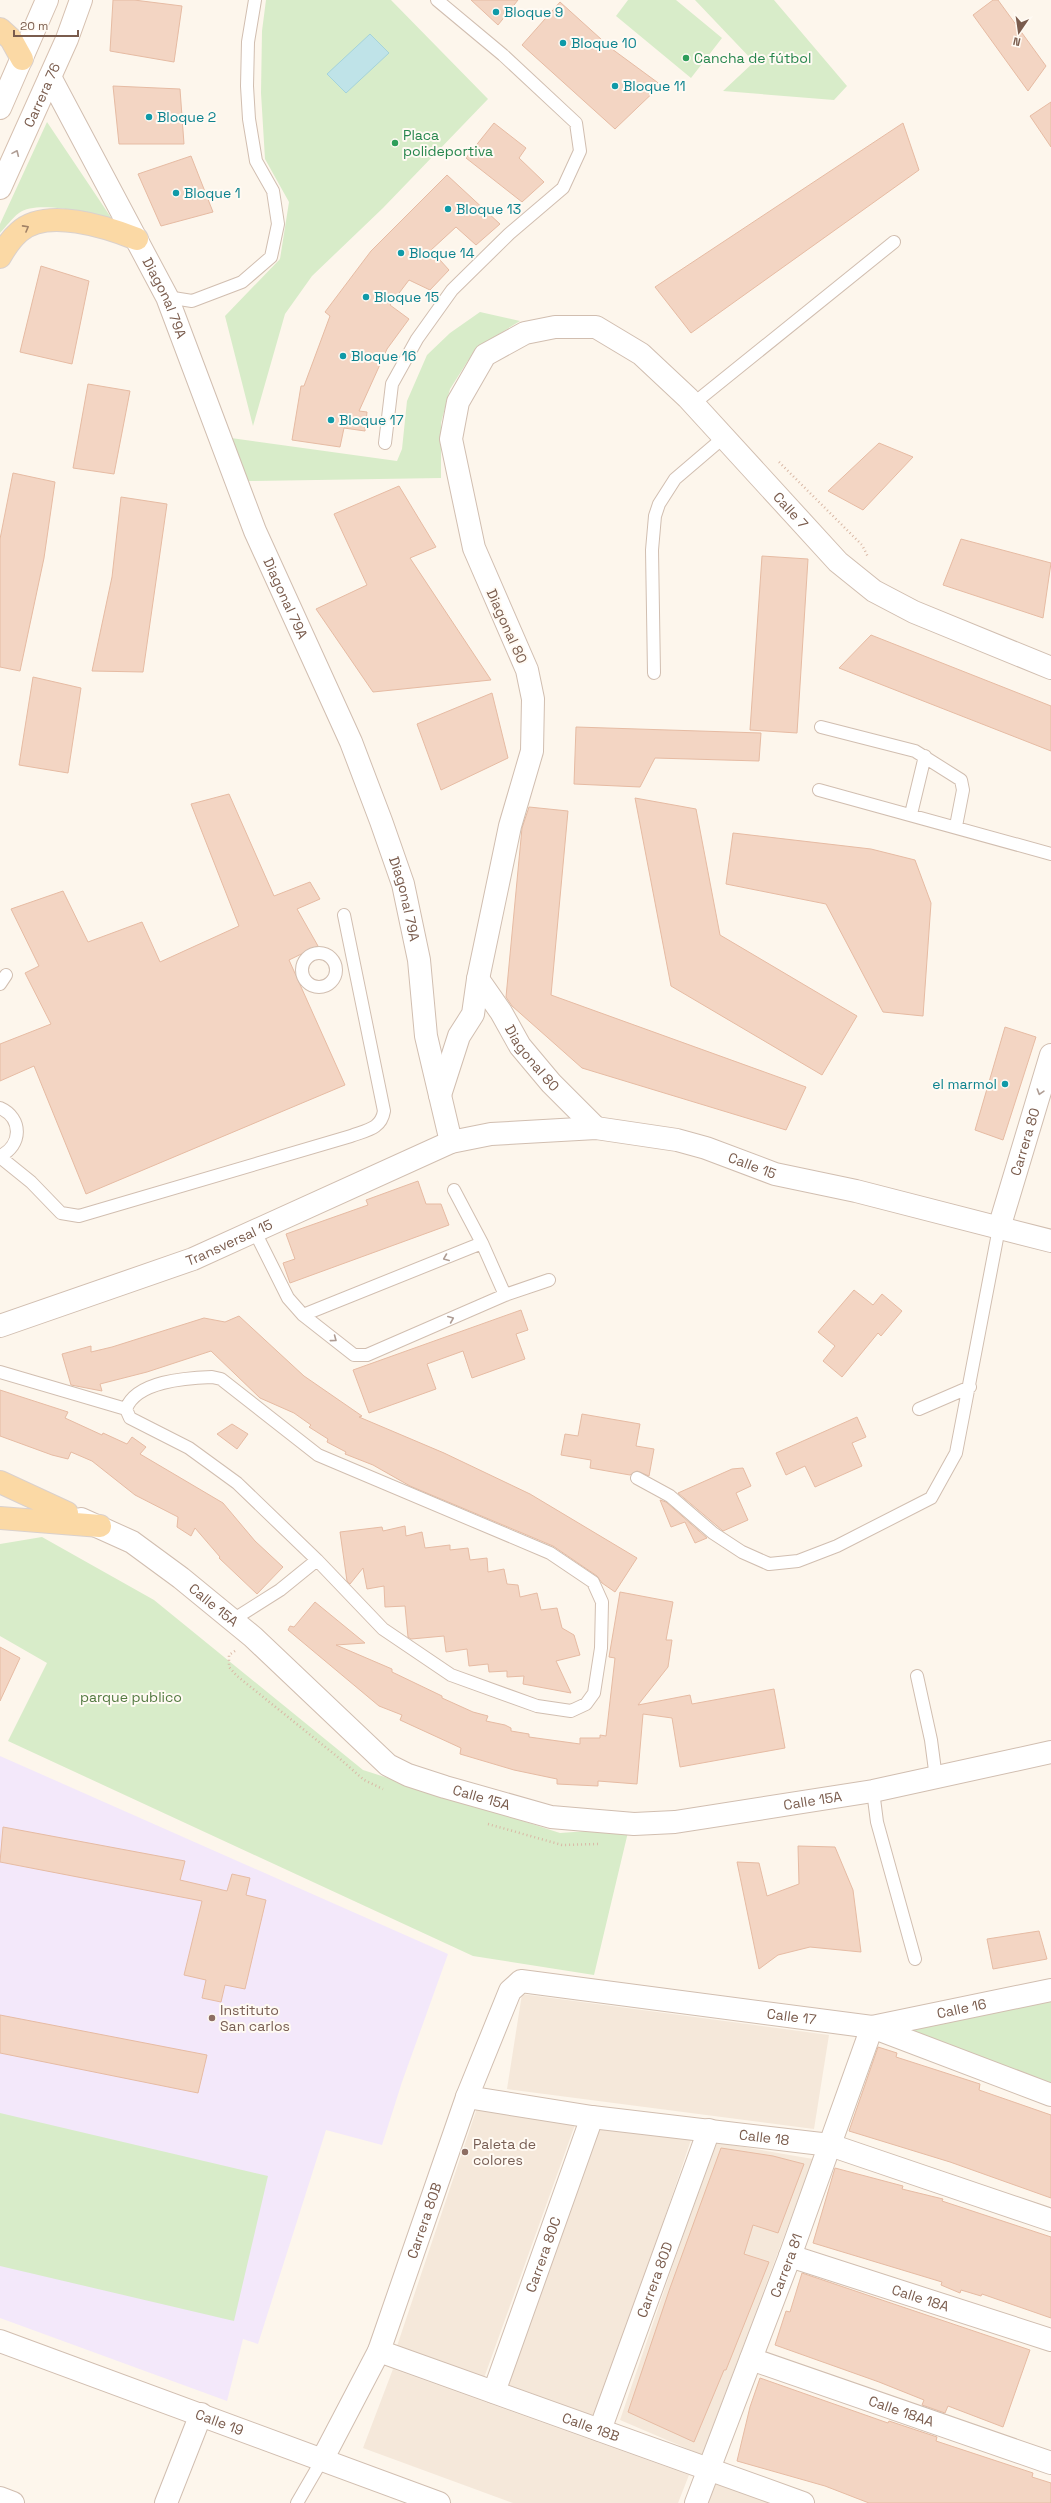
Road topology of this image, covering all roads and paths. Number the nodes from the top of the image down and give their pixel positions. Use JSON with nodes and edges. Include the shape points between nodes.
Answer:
{"nodes":[{"id":1,"x":47,"y":0,"type":"edge"},
{"id":2,"x":81,"y":0,"type":"edge"},
{"id":3,"x":255,"y":0,"type":"edge"},
{"id":4,"x":437,"y":0,"type":"edge"},
{"id":5,"x":0,"y":29,"type":"edge"},
{"id":6,"x":22,"y":59,"type":"junction"},
{"id":7,"x":50,"y":77,"type":"junction"},
{"id":8,"x":0,"y":108,"type":"edge"},
{"id":9,"x":0,"y":188,"type":"edge"},
{"id":10,"x":137,"y":239,"type":"junction"},
{"id":11,"x":894,"y":242,"type":"dead end"},
{"id":12,"x":0,"y":257,"type":"edge"},
{"id":13,"x":167,"y":297,"type":"junction"},
{"id":14,"x":555,"y":327,"type":"joint"},
{"id":15,"x":693,"y":404,"type":"junction"},
{"id":16,"x":723,"y":438,"type":"junction"},
{"id":17,"x":384,"y":444,"type":"dead end"},
{"id":18,"x":774,"y":457,"type":"dead end"},
{"id":19,"x":871,"y":564,"type":"dead end"},
{"id":20,"x":1051,"y":668,"type":"edge"},
{"id":21,"x":654,"y":673,"type":"dead end"},
{"id":22,"x":821,"y":727,"type":"dead end"},
{"id":23,"x":925,"y":756,"type":"junction"},
{"id":24,"x":819,"y":790,"type":"dead end"},
{"id":25,"x":911,"y":814,"type":"junction"},
{"id":26,"x":956,"y":826,"type":"junction"},
{"id":27,"x":1051,"y":854,"type":"edge"},
{"id":28,"x":344,"y":915,"type":"dead end"},
{"id":29,"x":355,"y":968,"type":"junction"},
{"id":30,"x":336,"y":972,"type":"dead end"},
{"id":31,"x":478,"y":979,"type":"junction"},
{"id":32,"x":426,"y":1036,"type":"junction"},
{"id":33,"x":459,"y":1036,"type":"junction"},
{"id":34,"x":1051,"y":1055,"type":"edge"},
{"id":35,"x":440,"y":1094,"type":"junction"},
{"id":36,"x":0,"y":1108,"type":"edge"},
{"id":37,"x":596,"y":1128,"type":"junction"},
{"id":38,"x":451,"y":1142,"type":"junction"},
{"id":39,"x":0,"y":1157,"type":"edge"},
{"id":40,"x":454,"y":1190,"type":"dead end"},
{"id":41,"x":999,"y":1228,"type":"junction"},
{"id":42,"x":255,"y":1232,"type":"junction"},
{"id":43,"x":1051,"y":1241,"type":"edge"},
{"id":44,"x":482,"y":1243,"type":"junction"},
{"id":45,"x":549,"y":1280,"type":"dead end"},
{"id":46,"x":505,"y":1295,"type":"junction"},
{"id":47,"x":303,"y":1316,"type":"junction"},
{"id":48,"x":0,"y":1326,"type":"edge"},
{"id":49,"x":0,"y":1372,"type":"edge"},
{"id":50,"x":970,"y":1387,"type":"junction"},
{"id":51,"x":126,"y":1409,"type":"junction"},
{"id":52,"x":919,"y":1409,"type":"dead end"},
{"id":53,"x":638,"y":1478,"type":"dead end"},
{"id":54,"x":0,"y":1482,"type":"edge"},
{"id":55,"x":0,"y":1494,"type":"edge"},
{"id":56,"x":67,"y":1513,"type":"junction"},
{"id":57,"x":0,"y":1518,"type":"edge"},
{"id":58,"x":100,"y":1526,"type":"junction"},
{"id":59,"x":317,"y":1560,"type":"junction"},
{"id":60,"x":231,"y":1621,"type":"junction"},
{"id":61,"x":917,"y":1676,"type":"dead end"},
{"id":62,"x":1051,"y":1752,"type":"edge"},
{"id":63,"x":936,"y":1778,"type":"junction"},
{"id":64,"x":872,"y":1791,"type":"junction"},
{"id":65,"x":915,"y":1959,"type":"dead end"},
{"id":66,"x":521,"y":1981,"type":"joint"},
{"id":67,"x":1051,"y":1990,"type":"edge"},
{"id":68,"x":872,"y":2027,"type":"junction"},
{"id":69,"x":1051,"y":2094,"type":"edge"},
{"id":70,"x":467,"y":2097,"type":"junction"},
{"id":71,"x":592,"y":2117,"type":"junction"},
{"id":72,"x":710,"y":2130,"type":"junction"},
{"id":73,"x":830,"y":2145,"type":"junction"},
{"id":74,"x":1051,"y":2220,"type":"edge"},
{"id":75,"x":790,"y":2256,"type":"junction"},
{"id":76,"x":1051,"y":2340,"type":"edge"},
{"id":77,"x":0,"y":2341,"type":"edge"},
{"id":78,"x":379,"y":2351,"type":"junction"},
{"id":79,"x":750,"y":2359,"type":"junction"},
{"id":80,"x":494,"y":2392,"type":"junction"},
{"id":81,"x":201,"y":2414,"type":"junction"},
{"id":82,"x":600,"y":2430,"type":"junction"},
{"id":83,"x":322,"y":2460,"type":"junction"},
{"id":84,"x":1051,"y":2463,"type":"edge"},
{"id":85,"x":708,"y":2469,"type":"junction"},
{"id":86,"x":0,"y":2498,"type":"edge"},
{"id":87,"x":13,"y":2503,"type":"edge"},
{"id":88,"x":166,"y":2503,"type":"edge"},
{"id":89,"x":297,"y":2503,"type":"edge"},
{"id":90,"x":439,"y":2503,"type":"edge"},
{"id":91,"x":696,"y":2503,"type":"edge"},
{"id":92,"x":803,"y":2503,"type":"edge"}],
"edges":[{"from":1,"to":6,"type":"street"},
{"from":2,"to":7,"type":"street","name":"Carrera 76"},
{"from":3,"to":13,"type":"lane","via":[[248,42],[249,119],[256,161],[273,192],[278,224],[271,257],[242,282],[192,301]]},
{"from":4,"to":17,"type":"lane","via":[[503,55],[576,123],[580,151],[563,188],[509,234],[452,290],[417,339],[392,384]]},
{"from":5,"to":6,"type":"main road","via":[[11,39]]},
{"from":6,"to":8,"type":"street"},
{"from":9,"to":7,"type":"street","name":"Carrera 76","one_way":true},
{"from":7,"to":10,"type":"street","name":"Diagonal 79A"},
{"from":12,"to":10,"type":"main road","one_way":true,"via":[[19,232],[45,221],[64,220],[101,226]]},
{"from":10,"to":13,"type":"street","name":"Diagonal 79A"},
{"from":11,"to":15,"type":"lane"},
{"from":13,"to":32,"type":"street","name":"Diagonal 79A","via":[[255,531],[352,742],[382,821],[403,884],[419,960]]},
{"from":14,"to":15,"type":"street","name":"Calle 7","via":[[596,327],[641,354]]},
{"from":14,"to":31,"type":"street","name":"Diagonal 80","via":[[525,333],[485,355],[458,402],[451,439],[474,548],[527,670],[533,698],[532,751],[510,826]]},
{"from":15,"to":16,"type":"street","name":"Calle 7"},
{"from":16,"to":20,"type":"street","name":"Calle 7","via":[[792,509],[838,562],[874,591],[914,612]]},
{"from":16,"to":21,"type":"lane","via":[[675,479],[659,504],[655,516],[652,550]]},
{"from":18,"to":19,"type":"path","via":[[862,545]]},
{"from":22,"to":23,"type":"lane","via":[[915,750]]},
{"from":23,"to":25,"type":"lane"},
{"from":23,"to":26,"type":"lane","via":[[961,780],[963,790]]},
{"from":24,"to":25,"type":"lane"},
{"from":25,"to":26,"type":"lane"},
{"from":26,"to":27,"type":"lane"},
{"from":28,"to":29,"type":"lane"},
{"from":29,"to":30,"type":"lane"},
{"from":29,"to":39,"type":"lane","via":[[384,1110],[382,1120],[376,1126],[351,1136],[80,1216],[61,1213],[31,1182]]},
{"from":31,"to":33,"type":"street","name":"Diagonal 80","via":[[473,1014]]},
{"from":31,"to":37,"type":"street","name":"Diagonal 80","via":[[502,1012],[520,1046],[551,1083]]},
{"from":32,"to":33,"type":"street"},
{"from":32,"to":35,"type":"street","name":"Diagonal 79A"},
{"from":33,"to":35,"type":"street","name":"Diagonal 80"},
{"from":34,"to":41,"type":"street","name":"Carrera 80","one_way":true},
{"from":35,"to":38,"type":"street","name":"Diagonal 79A"},
{"from":36,"to":39,"type":"lane","via":[[12,1116],[18,1132],[13,1147]]},
{"from":37,"to":38,"type":"street","name":"Calle 15","via":[[491,1134]]},
{"from":37,"to":41,"type":"street","name":"Calle 15","via":[[677,1140],[775,1174],[856,1191]]},
{"from":38,"to":42,"type":"street","name":"Transversal 15"},
{"from":40,"to":44,"type":"lane"},
{"from":41,"to":43,"type":"street","name":"Calle 15"},
{"from":41,"to":50,"type":"lane"},
{"from":42,"to":47,"type":"lane","via":[[288,1298]]},
{"from":42,"to":48,"type":"street","name":"Transversal 15","via":[[193,1259]]},
{"from":44,"to":46,"type":"lane"},
{"from":44,"to":47,"type":"lane","one_way":true},
{"from":45,"to":46,"type":"lane"},
{"from":47,"to":46,"type":"lane","one_way":true,"via":[[354,1355],[360,1356]]},
{"from":49,"to":51,"type":"lane"},
{"from":50,"to":52,"type":"lane"},
{"from":50,"to":53,"type":"lane","via":[[956,1453],[931,1498],[837,1546],[798,1561],[769,1564],[742,1552],[713,1533],[670,1496]]},
{"from":51,"to":59,"type":"lane","via":[[130,1418],[189,1448],[237,1483]]},
{"from":51,"to":59,"type":"lane","via":[[129,1400],[151,1387],[183,1378],[212,1376],[221,1379],[318,1455],[550,1554],[593,1582],[602,1602],[602,1648],[594,1693],[586,1704],[571,1711],[537,1706],[451,1674],[383,1629]]},
{"from":54,"to":56,"type":"main road"},
{"from":55,"to":56,"type":"street","name":"Calle 15A"},
{"from":56,"to":58,"type":"street","name":"Calle 15A"},
{"from":57,"to":58,"type":"main road"},
{"from":58,"to":60,"type":"street","name":"Calle 15A","via":[[158,1559]]},
{"from":59,"to":60,"type":"lane","via":[[280,1590]]},
{"from":60,"to":64,"type":"street","name":"Calle 15A","via":[[253,1637],[388,1765],[408,1775],[551,1817],[634,1824],[675,1822]]},
{"from":61,"to":63,"type":"lane","via":[[931,1740]]},
{"from":62,"to":63,"type":"street","name":"Calle 15A"},
{"from":63,"to":64,"type":"street","name":"Calle 15A"},
{"from":64,"to":65,"type":"lane","via":[[877,1822]]},
{"from":66,"to":68,"type":"street","name":"Calle 17"},
{"from":66,"to":70,"type":"street","name":"Carrera 80B","via":[[510,1991]]},
{"from":67,"to":68,"type":"street","name":"Calle 16"},
{"from":68,"to":69,"type":"street","name":"Calle 17"},
{"from":68,"to":73,"type":"street","name":"Carrera 81"},
{"from":70,"to":71,"type":"street","name":"Calle 18"},
{"from":70,"to":78,"type":"street","name":"Carrera 80B"},
{"from":71,"to":72,"type":"street","name":"Calle 18"},
{"from":71,"to":80,"type":"street","name":"Carrera 80C"},
{"from":72,"to":73,"type":"street","name":"Calle 18"},
{"from":72,"to":82,"type":"street","name":"Carrera 80D"},
{"from":73,"to":74,"type":"street","name":"Calle 18"},
{"from":73,"to":75,"type":"street","name":"Carrera 81"},
{"from":75,"to":76,"type":"street","name":"Calle 18A"},
{"from":75,"to":79,"type":"street","name":"Carrera 81"},
{"from":77,"to":81,"type":"street","name":"Calle 19"},
{"from":78,"to":80,"type":"street","name":"Calle 18B"},
{"from":78,"to":83,"type":"street","name":"Carrera 80B"},
{"from":79,"to":84,"type":"street","name":"Calle 18AA"},
{"from":79,"to":85,"type":"street","name":"Carrera 81"},
{"from":80,"to":82,"type":"street","name":"Calle 18B"},
{"from":81,"to":83,"type":"street","name":"Calle 19"},
{"from":81,"to":88,"type":"street"},
{"from":82,"to":85,"type":"street","name":"Calle 18B"},
{"from":83,"to":89,"type":"lane"},
{"from":83,"to":90,"type":"street","name":"Calle 19"},
{"from":85,"to":91,"type":"street","name":"Carrera 81"},
{"from":85,"to":92,"type":"street","name":"Calle 18B"},
{"from":86,"to":87,"type":"street"}]}
